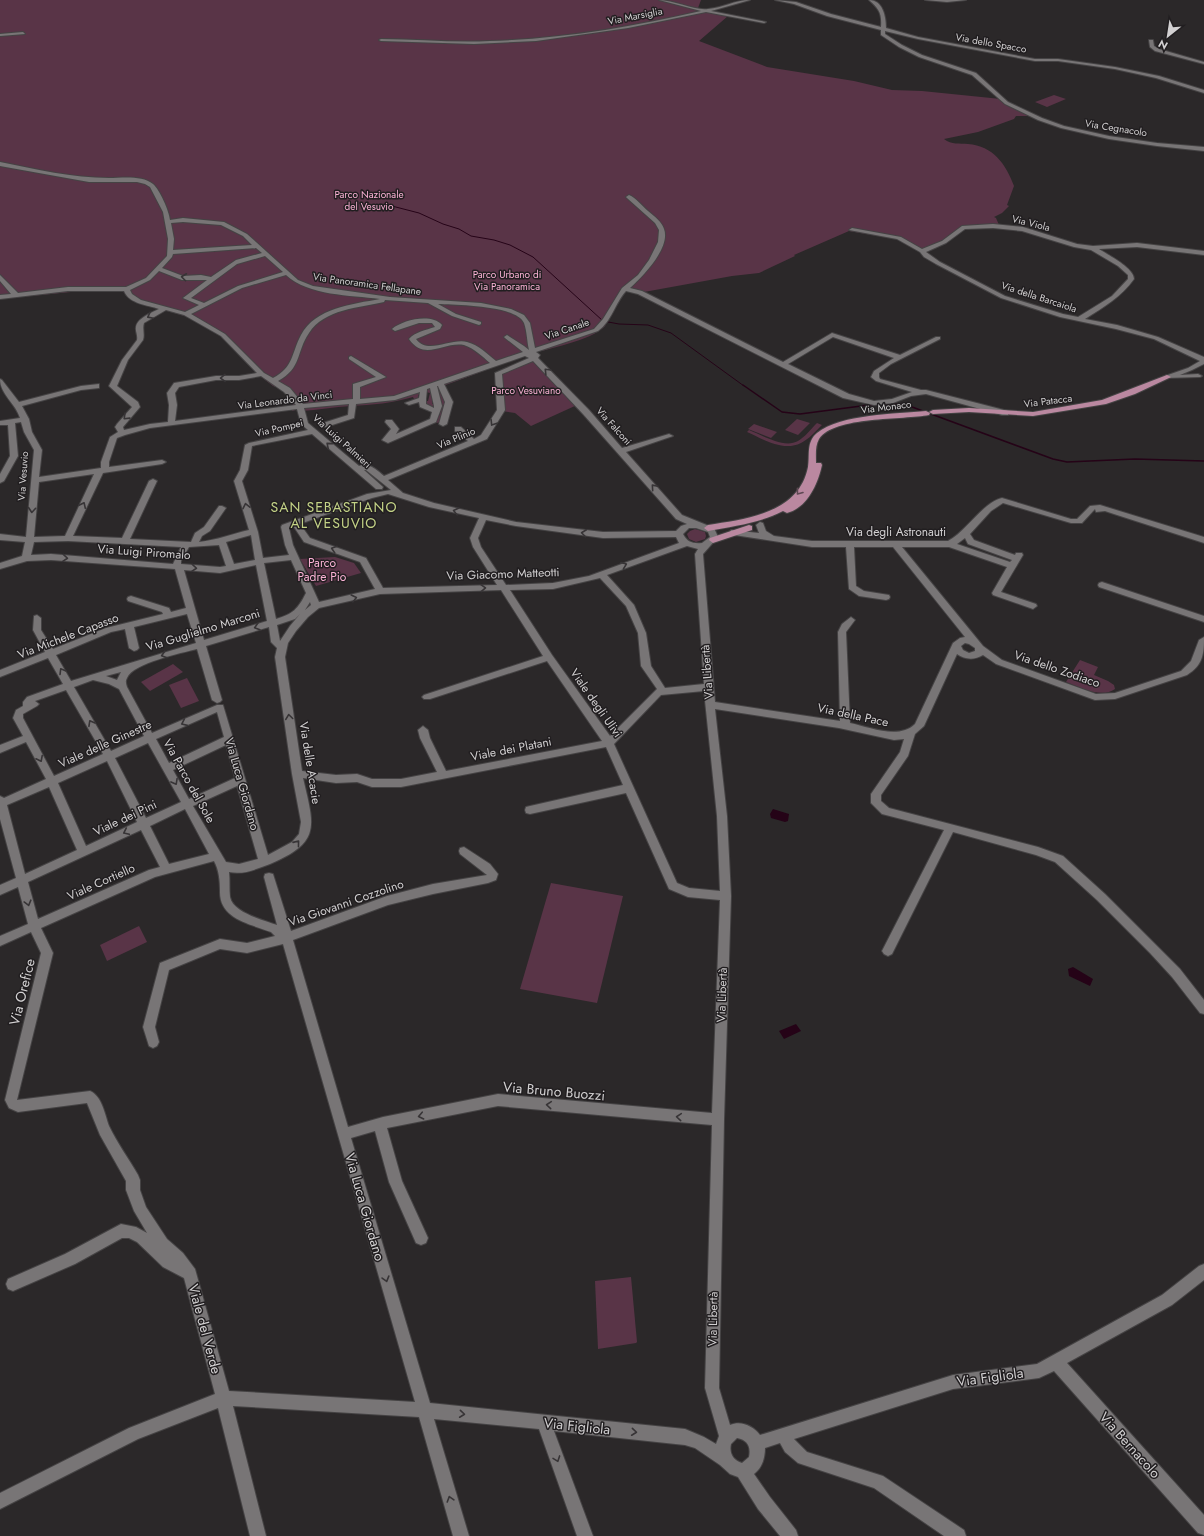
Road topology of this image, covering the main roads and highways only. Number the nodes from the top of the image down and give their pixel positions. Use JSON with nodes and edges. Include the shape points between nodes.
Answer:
{"nodes":[{"id":1,"x":1167,"y":377,"type":"road end"},
{"id":2,"x":929,"y":413,"type":"joint"},
{"id":3,"x":848,"y":423,"type":"junction"},
{"id":4,"x":708,"y":528,"type":"road end"},
{"id":5,"x":713,"y":540,"type":"road end"}],
"edges":[{"from":1,"to":2,"type":"main road","name":"Via Patacca","via":[[1103,402],[1033,414],[968,410]]},
{"from":2,"to":3,"type":"main road","name":"Via Monaco"},
{"from":3,"to":4,"type":"main road","one_way":true,"via":[[825,430],[814,442],[811,449],[810,476],[788,503],[760,519]]},
{"from":3,"to":5,"type":"main road","via":[[832,431],[821,443],[818,450],[816,479],[805,498],[785,513],[760,525]]}]}
